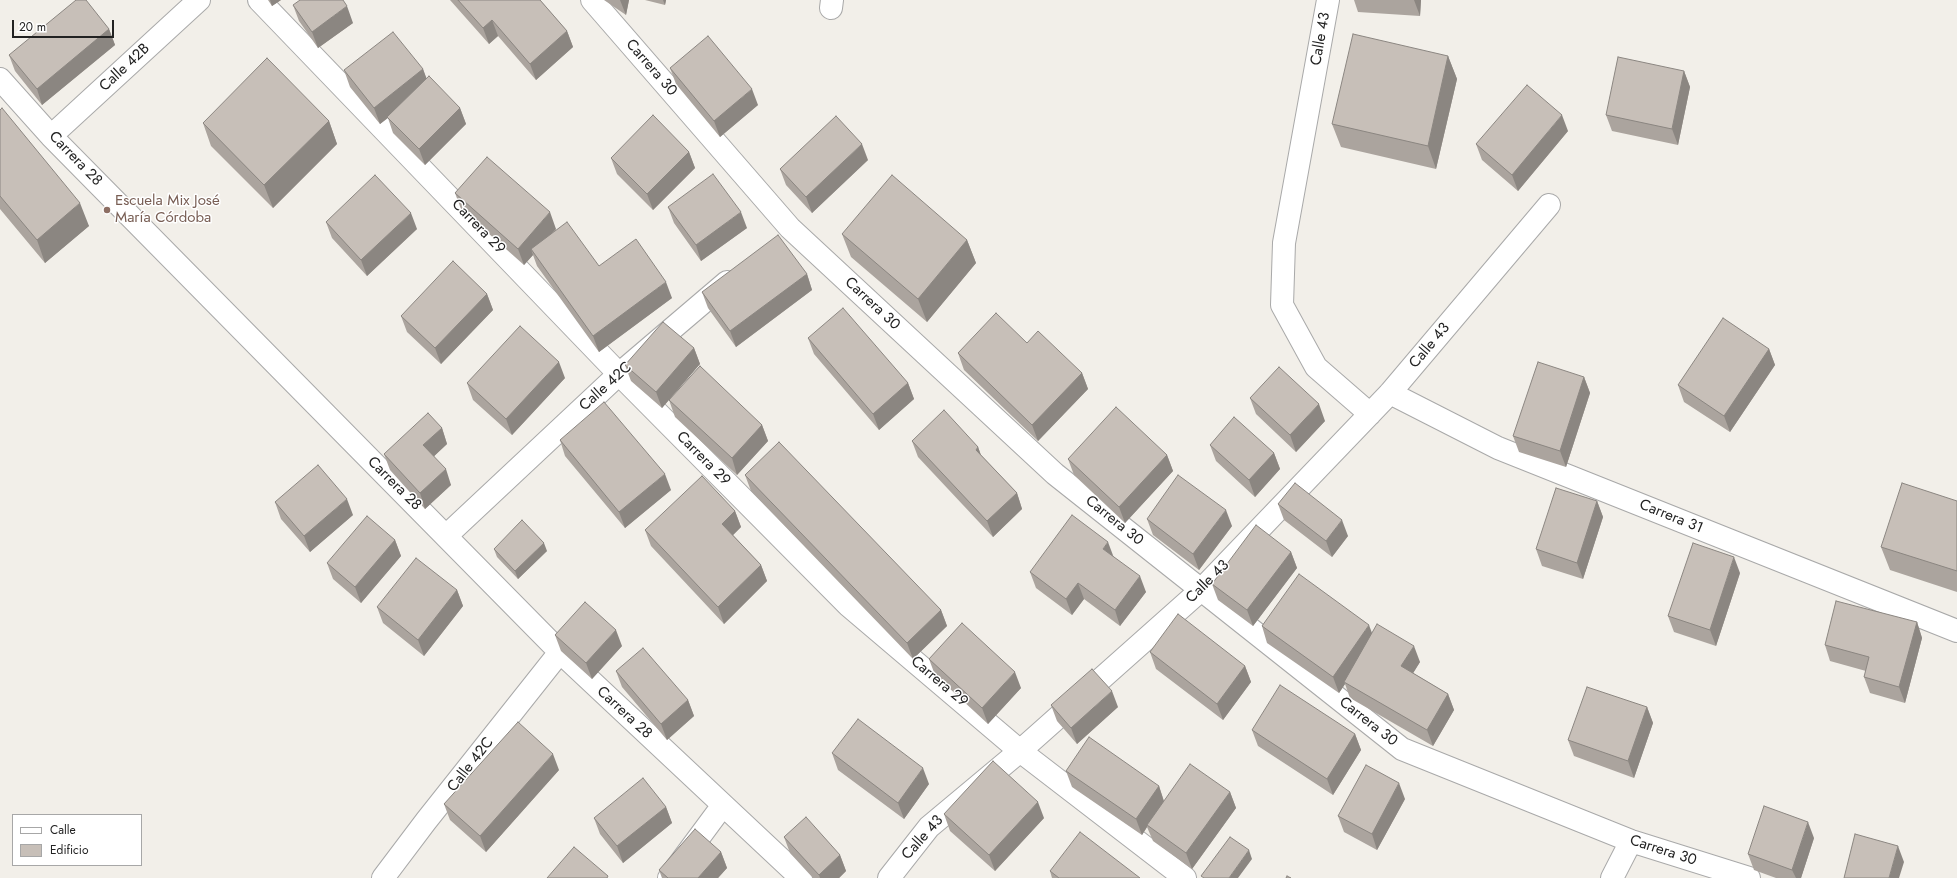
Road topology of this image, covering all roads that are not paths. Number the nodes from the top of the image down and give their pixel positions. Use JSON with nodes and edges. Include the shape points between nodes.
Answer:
{"nodes":[{"id":1,"x":199,"y":0,"type":"edge"},
{"id":2,"x":259,"y":0,"type":"edge"},
{"id":3,"x":592,"y":0,"type":"edge"},
{"id":4,"x":1328,"y":0,"type":"edge"},
{"id":5,"x":0,"y":79,"type":"edge"},
{"id":6,"x":51,"y":136,"type":"junction"},
{"id":7,"x":1549,"y":205,"type":"dead end"},
{"id":8,"x":790,"y":228,"type":"junction"},
{"id":9,"x":773,"y":243,"type":"edge"},
{"id":10,"x":743,"y":268,"type":"edge"},
{"id":11,"x":619,"y":374,"type":"junction"},
{"id":12,"x":1390,"y":393,"type":"junction"},
{"id":13,"x":1370,"y":414,"type":"junction"},
{"id":14,"x":446,"y":536,"type":"junction"},
{"id":15,"x":1201,"y":590,"type":"junction"},
{"id":16,"x":1957,"y":631,"type":"edge"},
{"id":17,"x":560,"y":652,"type":"junction"},
{"id":18,"x":1020,"y":751,"type":"junction"},
{"id":19,"x":722,"y":805,"type":"junction"},
{"id":20,"x":1631,"y":841,"type":"junction"},
{"id":21,"x":384,"y":878,"type":"edge"},
{"id":22,"x":669,"y":878,"type":"edge"},
{"id":23,"x":801,"y":878,"type":"edge"},
{"id":24,"x":889,"y":878,"type":"edge"},
{"id":25,"x":1185,"y":878,"type":"edge"},
{"id":26,"x":1612,"y":878,"type":"edge"},
{"id":27,"x":1749,"y":878,"type":"edge"}],
"edges":[{"from":1,"to":6,"type":"street","name":"Calle 42B"},
{"from":2,"to":11,"type":"street","name":"Carrera 29"},
{"from":3,"to":8,"type":"street","name":"Carrera 30"},
{"from":4,"to":13,"type":"street","name":"Calle 43","via":[[1284,243],[1282,305],[1316,367]]},
{"from":5,"to":6,"type":"street","name":"Carrera 28"},
{"from":6,"to":14,"type":"street","name":"Carrera 28"},
{"from":7,"to":12,"type":"street","name":"Calle 43"},
{"from":8,"to":9,"type":"street"},
{"from":8,"to":15,"type":"street","name":"Carrera 30","via":[[1055,474]]},
{"from":10,"to":11,"type":"street","name":"Calle 42C"},
{"from":11,"to":14,"type":"street","name":"Calle 42C"},
{"from":11,"to":18,"type":"street","name":"Carrera 29","via":[[848,605]]},
{"from":12,"to":13,"type":"street","name":"Calle 43"},
{"from":12,"to":16,"type":"street","name":"Carrera 31","via":[[1498,448]]},
{"from":13,"to":15,"type":"street","name":"Calle 43"},
{"from":14,"to":17,"type":"street","name":"Carrera 28"},
{"from":15,"to":18,"type":"street","name":"Calle 43"},
{"from":15,"to":20,"type":"street","name":"Carrera 30","via":[[1402,749]]},
{"from":17,"to":19,"type":"street","name":"Carrera 28"},
{"from":17,"to":21,"type":"street","name":"Calle 42C"},
{"from":18,"to":24,"type":"street","name":"Calle 43","via":[[929,827]]},
{"from":18,"to":25,"type":"street","name":"Carrera 29"},
{"from":19,"to":22,"type":"street"},
{"from":19,"to":23,"type":"street","name":"Carrera 28"},
{"from":20,"to":26,"type":"street"},
{"from":20,"to":27,"type":"street","name":"Carrera 30"}]}
